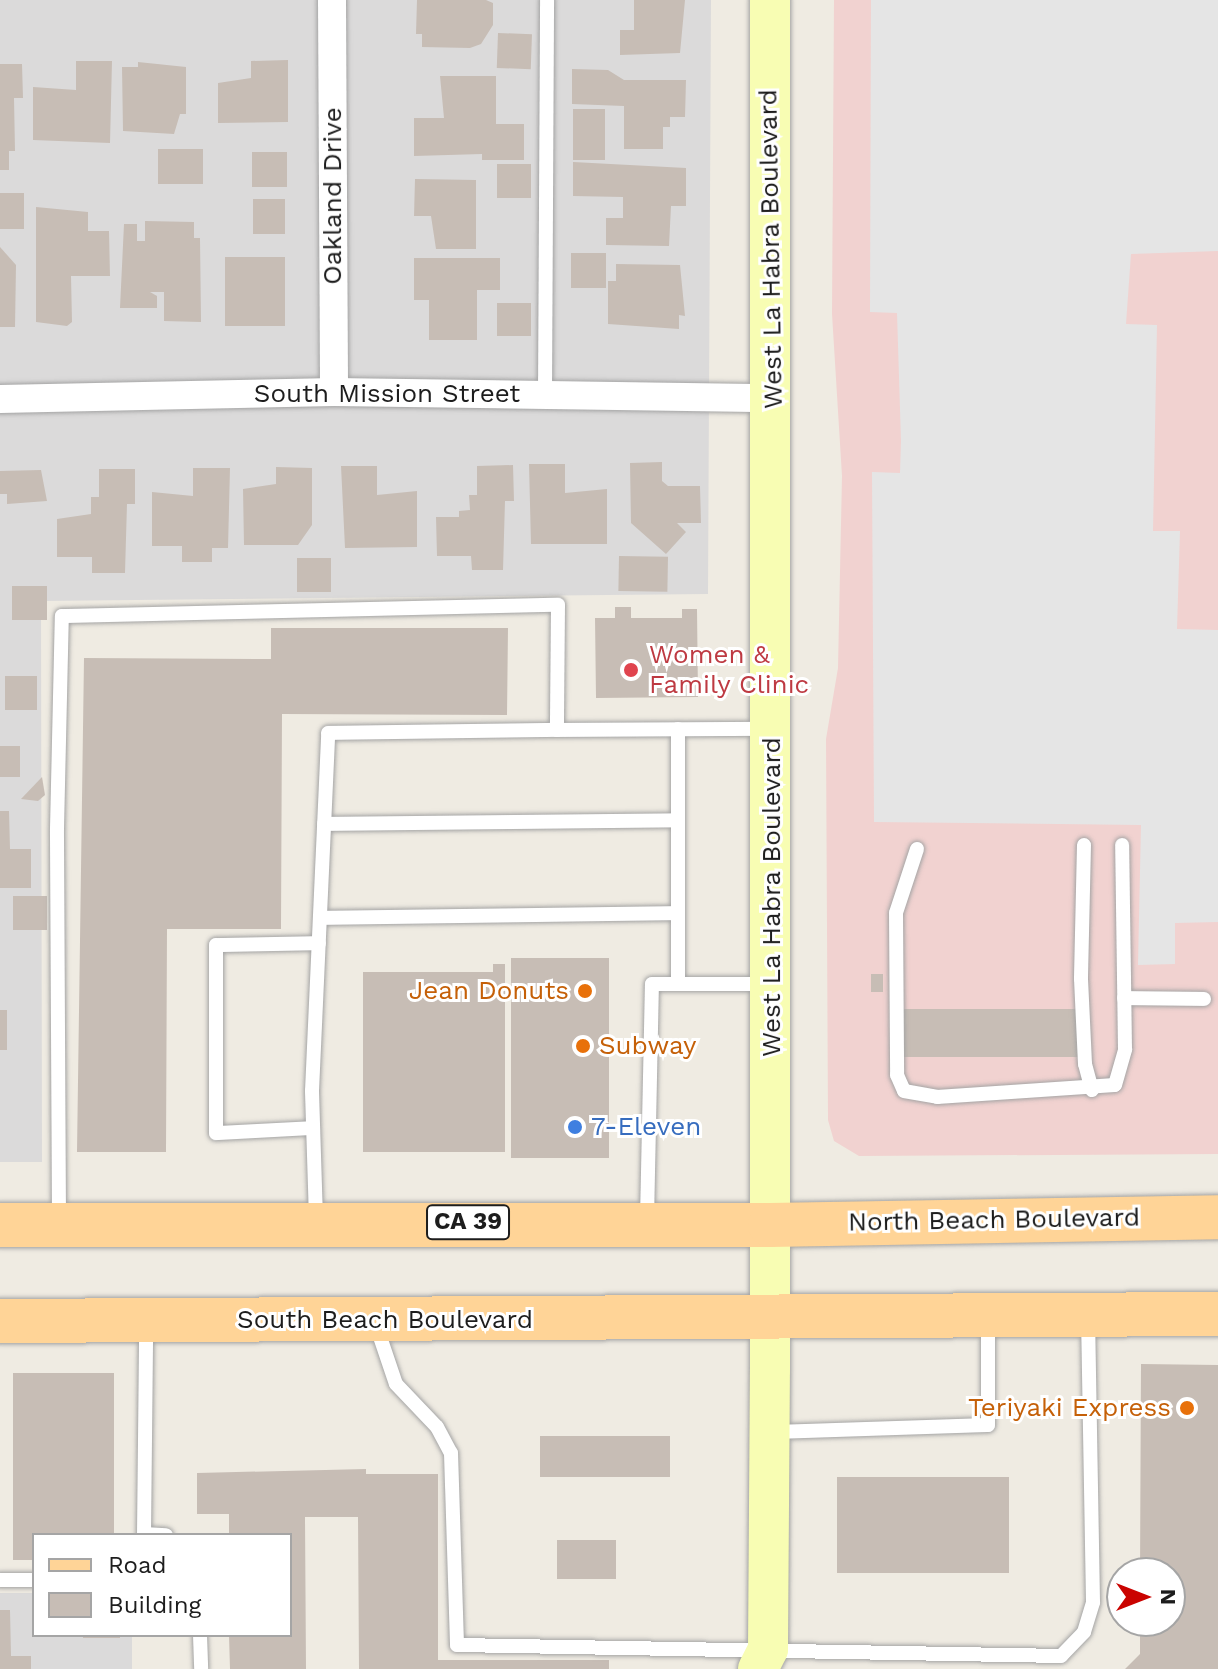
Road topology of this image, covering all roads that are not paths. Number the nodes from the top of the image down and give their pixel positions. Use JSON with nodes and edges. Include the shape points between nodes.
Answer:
{"nodes":[{"id":1,"x":332,"y":0,"type":"edge"},
{"id":2,"x":547,"y":0,"type":"edge"},
{"id":3,"x":770,"y":0,"type":"edge"},
{"id":4,"x":334,"y":392,"type":"junction"},
{"id":5,"x":545,"y":395,"type":"junction"},
{"id":6,"x":773,"y":398,"type":"junction"},
{"id":7,"x":0,"y":399,"type":"edge"},
{"id":8,"x":678,"y":729,"type":"junction"},
{"id":9,"x":773,"y":729,"type":"junction"},
{"id":10,"x":557,"y":730,"type":"junction"},
{"id":11,"x":678,"y":820,"type":"junction"},
{"id":12,"x":324,"y":824,"type":"junction"},
{"id":13,"x":1084,"y":845,"type":"dead end"},
{"id":14,"x":1122,"y":845,"type":"dead end"},
{"id":15,"x":917,"y":849,"type":"dead end"},
{"id":16,"x":678,"y":913,"type":"junction"},
{"id":17,"x":320,"y":918,"type":"junction"},
{"id":18,"x":319,"y":943,"type":"junction"},
{"id":19,"x":678,"y":984,"type":"junction"},
{"id":20,"x":772,"y":984,"type":"junction"},
{"id":21,"x":1124,"y":998,"type":"junction"},
{"id":22,"x":1204,"y":999,"type":"dead end"},
{"id":23,"x":1092,"y":1090,"type":"junction"},
{"id":24,"x":313,"y":1128,"type":"junction"},
{"id":25,"x":1218,"y":1217,"type":"edge"},
{"id":26,"x":647,"y":1223,"type":"junction"},
{"id":27,"x":316,"y":1224,"type":"junction"},
{"id":28,"x":0,"y":1225,"type":"edge"},
{"id":29,"x":59,"y":1225,"type":"junction"},
{"id":30,"x":770,"y":1225,"type":"junction"},
{"id":31,"x":1218,"y":1314,"type":"edge"},
{"id":32,"x":1088,"y":1315,"type":"junction"},
{"id":33,"x":988,"y":1316,"type":"junction"},
{"id":34,"x":770,"y":1317,"type":"junction"},
{"id":35,"x":0,"y":1321,"type":"edge"},
{"id":36,"x":375,"y":1321,"type":"junction"},
{"id":37,"x":146,"y":1322,"type":"junction"},
{"id":38,"x":769,"y":1432,"type":"junction"},
{"id":39,"x":144,"y":1533,"type":"edge"},
{"id":40,"x":0,"y":1580,"type":"edge"},
{"id":41,"x":32,"y":1580,"type":"edge"},
{"id":42,"x":200,"y":1637,"type":"edge"},
{"id":43,"x":768,"y":1662,"type":"edge"},
{"id":44,"x":201,"y":1669,"type":"edge"}],
"edges":[{"from":1,"to":4,"type":"street","name":"Oakland Drive"},
{"from":2,"to":5,"type":"lane"},
{"from":3,"to":6,"type":"main road","name":"West La Habra Boulevard"},
{"from":4,"to":5,"type":"street","name":"South Mission Street"},
{"from":4,"to":7,"type":"street","name":"South Mission Street"},
{"from":5,"to":6,"type":"street","name":"South Mission Street"},
{"from":6,"to":9,"type":"main road","name":"West La Habra Boulevard"},
{"from":8,"to":9,"type":"lane"},
{"from":8,"to":10,"type":"lane"},
{"from":8,"to":11,"type":"lane"},
{"from":9,"to":20,"type":"main road","name":"West La Habra Boulevard"},
{"from":10,"to":12,"type":"lane","via":[[328,733]]},
{"from":10,"to":29,"type":"lane","via":[[558,605],[62,616]]},
{"from":11,"to":12,"type":"lane"},
{"from":11,"to":16,"type":"lane"},
{"from":12,"to":17,"type":"lane"},
{"from":13,"to":23,"type":"lane","via":[[1081,979],[1085,1064]]},
{"from":14,"to":21,"type":"lane"},
{"from":15,"to":23,"type":"lane","via":[[896,913],[897,1075],[904,1091],[937,1097]]},
{"from":16,"to":17,"type":"lane"},
{"from":16,"to":19,"type":"lane"},
{"from":17,"to":18,"type":"lane"},
{"from":18,"to":24,"type":"lane"},
{"from":18,"to":24,"type":"lane","via":[[216,945],[216,1133]]},
{"from":19,"to":20,"type":"lane"},
{"from":19,"to":26,"type":"lane","via":[[652,984]]},
{"from":20,"to":30,"type":"main road","name":"West La Habra Boulevard"},
{"from":21,"to":22,"type":"lane"},
{"from":21,"to":23,"type":"lane","via":[[1122,1073],[1115,1085]]},
{"from":24,"to":27,"type":"lane"},
{"from":25,"to":30,"type":"main road","name":"North Beach Boulevard","number":"CA 39"},
{"from":26,"to":27,"type":"main road","number":"CA 39"},
{"from":26,"to":30,"type":"main road","number":"CA 39"},
{"from":27,"to":29,"type":"main road","number":"CA 39"},
{"from":28,"to":29,"type":"main road","number":"CA 39"},
{"from":30,"to":34,"type":"main road","name":"West La Habra Boulevard"},
{"from":31,"to":32,"type":"main road"},
{"from":32,"to":33,"type":"main road"},
{"from":32,"to":43,"type":"lane","via":[[1093,1602],[1084,1632],[1061,1656]]},
{"from":33,"to":34,"type":"main road"},
{"from":33,"to":38,"type":"lane","via":[[988,1425]]},
{"from":34,"to":36,"type":"main road","name":"South Beach Boulevard"},
{"from":34,"to":38,"type":"main road","name":"West La Habra Boulevard"},
{"from":35,"to":37,"type":"main road","name":"South Beach Boulevard"},
{"from":36,"to":37,"type":"main road","name":"South Beach Boulevard"},
{"from":36,"to":43,"type":"lane","via":[[396,1384],[437,1427],[451,1453],[457,1645]]},
{"from":37,"to":39,"type":"lane"},
{"from":38,"to":43,"type":"main road","name":"West La Habra Boulevard"},
{"from":40,"to":41,"type":"lane"},
{"from":42,"to":44,"type":"lane"}]}
